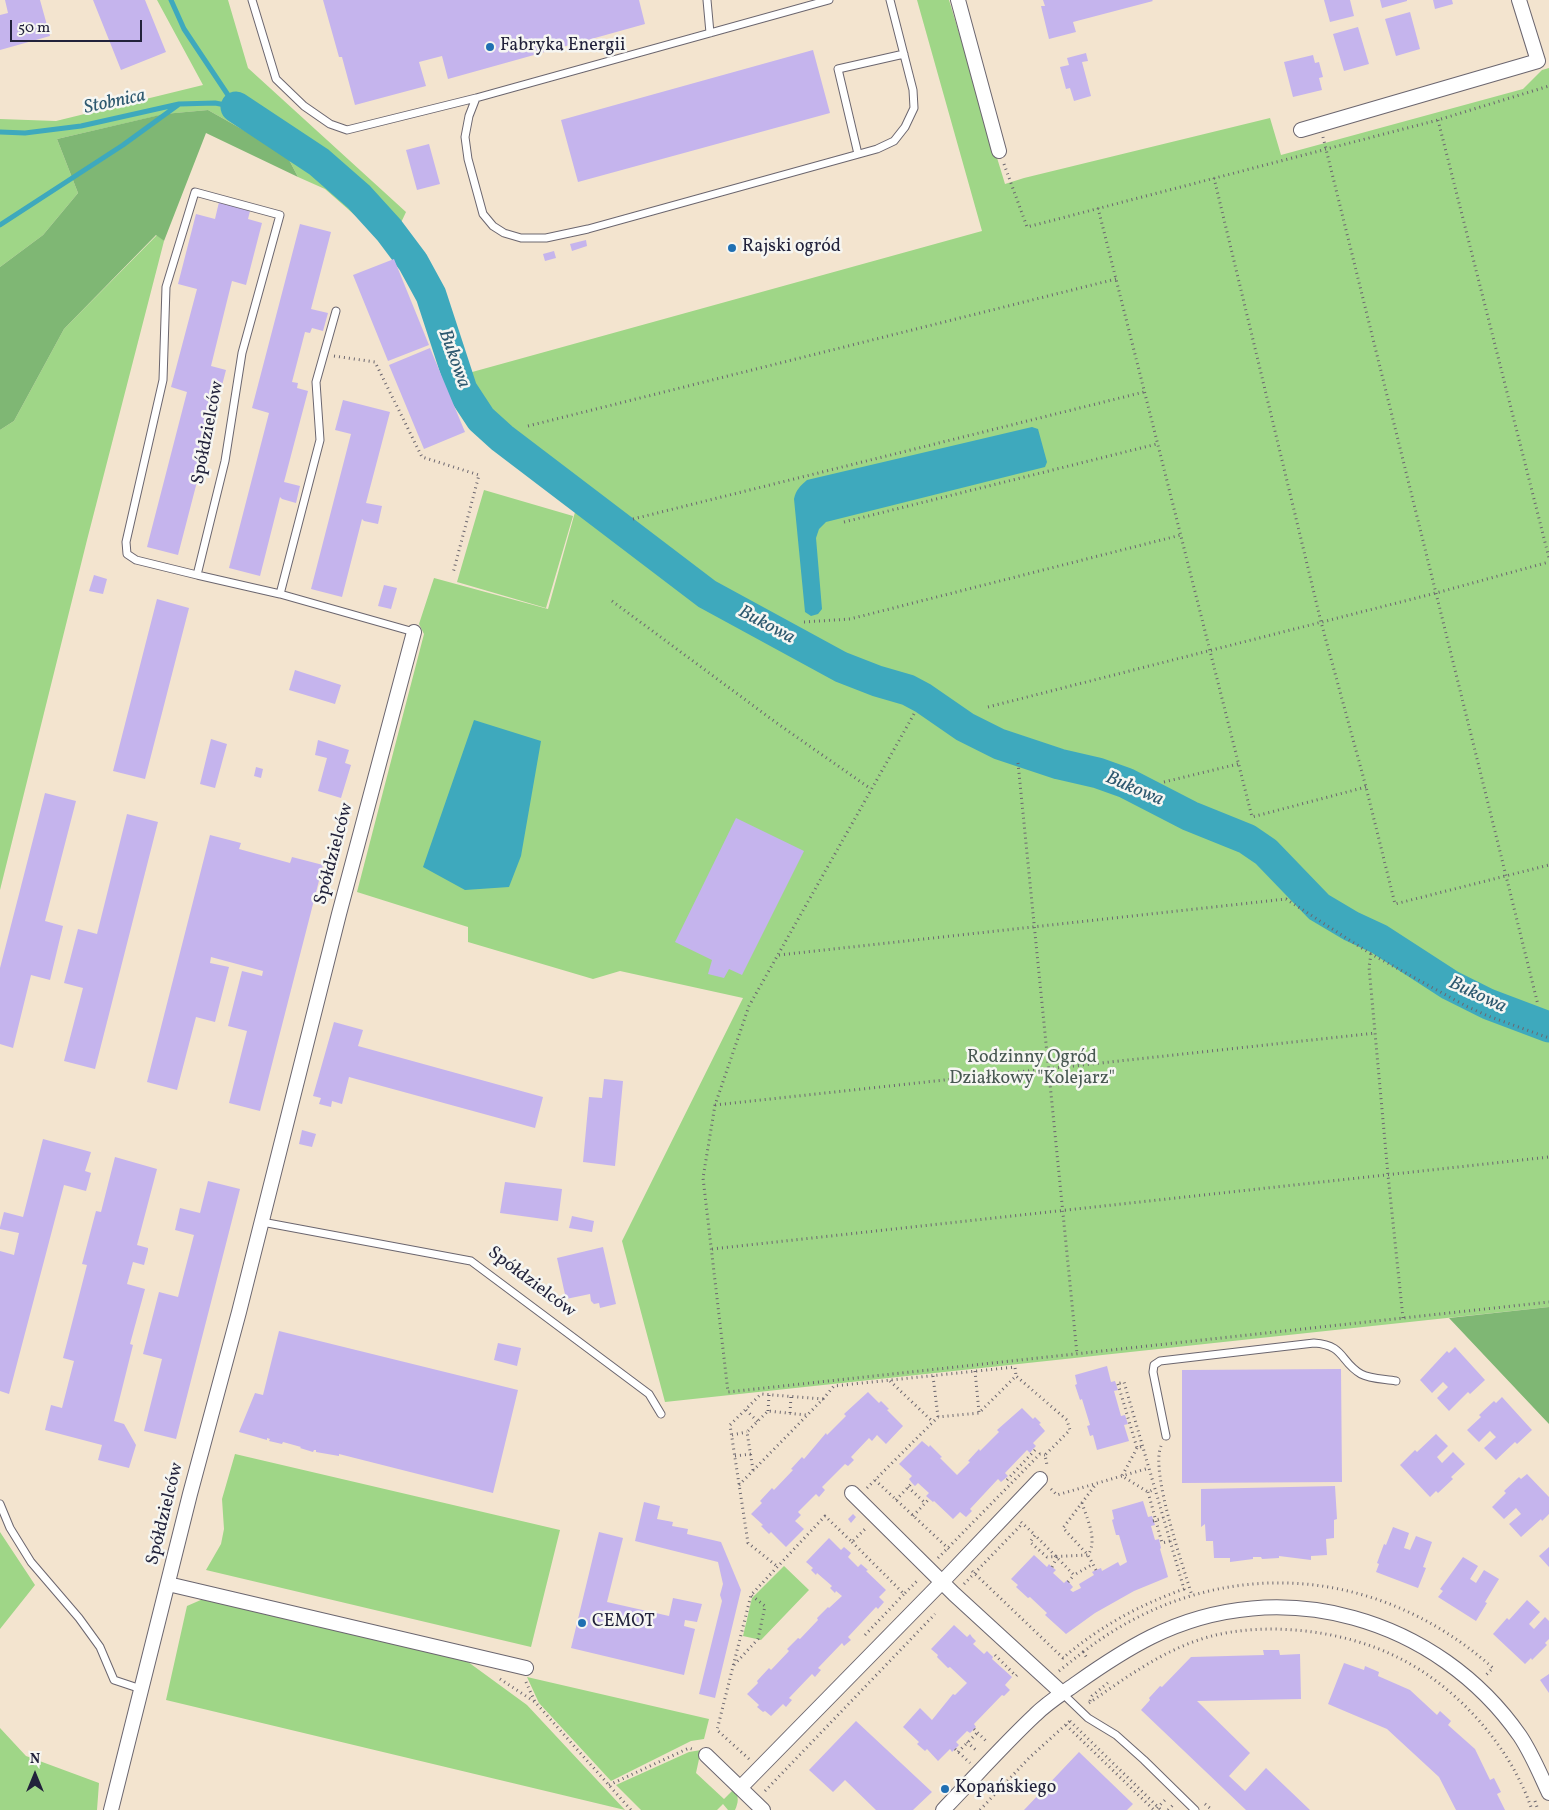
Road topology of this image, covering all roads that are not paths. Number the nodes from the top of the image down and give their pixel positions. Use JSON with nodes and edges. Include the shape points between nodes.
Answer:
{"nodes":[{"id":1,"x":252,"y":0,"type":"edge"},
{"id":2,"x":707,"y":0,"type":"edge"},
{"id":3,"x":829,"y":0,"type":"edge"},
{"id":4,"x":890,"y":0,"type":"edge"},
{"id":5,"x":958,"y":0,"type":"edge"},
{"id":6,"x":1519,"y":0,"type":"edge"},
{"id":7,"x":710,"y":33,"type":"junction"},
{"id":8,"x":904,"y":54,"type":"junction"},
{"id":9,"x":476,"y":98,"type":"junction"},
{"id":10,"x":1301,"y":130,"type":"dead end"},
{"id":11,"x":1000,"y":151,"type":"dead end"},
{"id":12,"x":858,"y":154,"type":"junction"},
{"id":13,"x":336,"y":311,"type":"dead end"},
{"id":14,"x":197,"y":575,"type":"junction"},
{"id":15,"x":280,"y":594,"type":"junction"},
{"id":16,"x":414,"y":632,"type":"joint"},
{"id":17,"x":262,"y":1222,"type":"junction"},
{"id":18,"x":1396,"y":1381,"type":"dead end"},
{"id":19,"x":661,"y":1414,"type":"dead end"},
{"id":20,"x":1166,"y":1436,"type":"road end"},
{"id":21,"x":1044,"y":1476,"type":"road end"},
{"id":22,"x":854,"y":1495,"type":"road end"},
{"id":23,"x":0,"y":1504,"type":"edge"},
{"id":24,"x":942,"y":1582,"type":"junction"},
{"id":25,"x":168,"y":1584,"type":"junction"},
{"id":26,"x":526,"y":1668,"type":"dead end"},
{"id":27,"x":141,"y":1689,"type":"junction"},
{"id":28,"x":1062,"y":1693,"type":"junction"},
{"id":29,"x":706,"y":1755,"type":"road end"},
{"id":30,"x":740,"y":1788,"type":"junction"},
{"id":31,"x":1549,"y":1793,"type":"edge"},
{"id":32,"x":754,"y":1807,"type":"edge"},
{"id":33,"x":111,"y":1810,"type":"edge"},
{"id":34,"x":943,"y":1810,"type":"edge"},
{"id":35,"x":1195,"y":1810,"type":"edge"}],
"edges":[{"from":1,"to":9,"type":"lane","via":[[276,79],[304,106],[330,124],[347,130]]},
{"from":2,"to":7,"type":"lane"},
{"from":3,"to":7,"type":"lane"},
{"from":4,"to":8,"type":"lane"},
{"from":5,"to":11,"type":"street"},
{"from":6,"to":10,"type":"street","via":[[1538,61]]},
{"from":7,"to":9,"type":"lane"},
{"from":8,"to":12,"type":"lane","via":[[914,108],[894,141]]},
{"from":8,"to":12,"type":"lane","via":[[838,69]]},
{"from":9,"to":12,"type":"lane","via":[[465,137],[483,214],[504,233],[521,238],[546,238],[588,229]]},
{"from":13,"to":15,"type":"lane","via":[[316,382],[320,440]]},
{"from":14,"to":14,"type":"lane","name":"Spółdzielców","via":[[225,461],[242,353],[280,216],[196,192],[166,287],[163,380],[126,542],[127,554],[136,560]]},
{"from":14,"to":15,"type":"lane","name":"Spółdzielców"},
{"from":15,"to":16,"type":"lane","name":"Spółdzielców"},
{"from":16,"to":17,"type":"street","name":"Spółdzielców"},
{"from":17,"to":19,"type":"lane","name":"Spółdzielców","via":[[471,1261],[649,1394]]},
{"from":17,"to":25,"type":"street","name":"Spółdzielców"},
{"from":18,"to":20,"type":"lane","via":[[1362,1374],[1326,1344],[1160,1361],[1154,1365],[1153,1372]]},
{"from":21,"to":24,"type":"street"},
{"from":22,"to":24,"type":"street"},
{"from":23,"to":27,"type":"lane","via":[[31,1562],[100,1647],[114,1680]]},
{"from":24,"to":28,"type":"street"},
{"from":24,"to":30,"type":"street"},
{"from":25,"to":26,"type":"street","name":"Spółdzielców"},
{"from":25,"to":27,"type":"street","name":"Spółdzielców"},
{"from":27,"to":33,"type":"street","name":"Spółdzielców"},
{"from":28,"to":31,"type":"street","via":[[1133,1647],[1193,1621],[1262,1608],[1299,1608],[1339,1614],[1386,1628],[1413,1641],[1464,1675],[1498,1708],[1520,1737]]},
{"from":28,"to":34,"type":"street","via":[[1035,1715]]},
{"from":28,"to":35,"type":"lane","via":[[1088,1718],[1116,1735]]},
{"from":29,"to":30,"type":"street"},
{"from":30,"to":32,"type":"street"}]}
